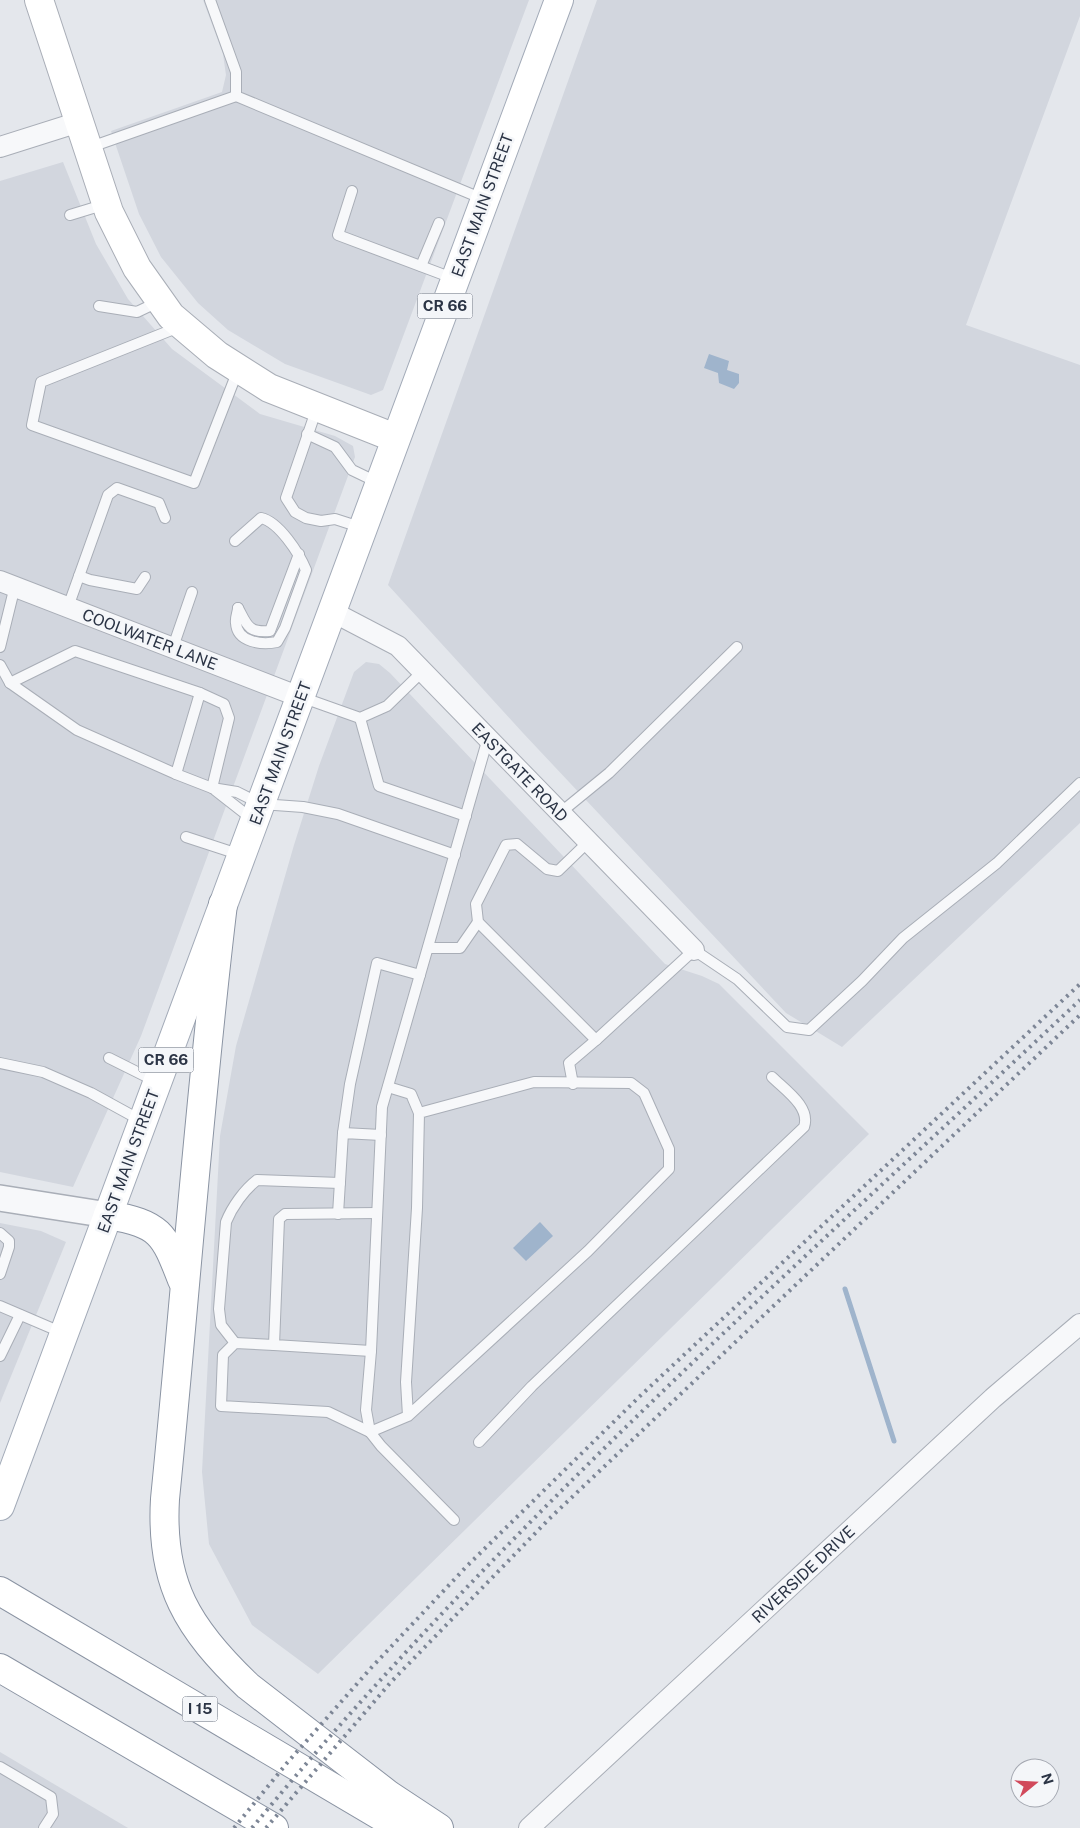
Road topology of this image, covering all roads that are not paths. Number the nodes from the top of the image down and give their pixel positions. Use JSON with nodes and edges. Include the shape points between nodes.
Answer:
{"nodes":[{"id":1,"x":39,"y":0,"type":"edge"},
{"id":2,"x":210,"y":0,"type":"edge"},
{"id":3,"x":559,"y":0,"type":"edge"},
{"id":4,"x":236,"y":96,"type":"junction"},
{"id":5,"x":79,"y":122,"type":"junction"},
{"id":6,"x":0,"y":147,"type":"edge"},
{"id":7,"x":88,"y":148,"type":"junction"},
{"id":8,"x":352,"y":191,"type":"dead end"},
{"id":9,"x":484,"y":199,"type":"junction"},
{"id":10,"x":106,"y":204,"type":"junction"},
{"id":11,"x":70,"y":215,"type":"dead end"},
{"id":12,"x":439,"y":223,"type":"dead end"},
{"id":13,"x":421,"y":266,"type":"junction"},
{"id":14,"x":455,"y":279,"type":"junction"},
{"id":15,"x":160,"y":301,"type":"junction"},
{"id":16,"x":100,"y":306,"type":"dead end"},
{"id":17,"x":183,"y":326,"type":"junction"},
{"id":18,"x":239,"y":369,"type":"junction"},
{"id":19,"x":317,"y":407,"type":"junction"},
{"id":20,"x":308,"y":434,"type":"junction"},
{"id":21,"x":395,"y":438,"type":"junction"},
{"id":22,"x":380,"y":483,"type":"junction"},
{"id":23,"x":165,"y":518,"type":"dead end"},
{"id":24,"x":363,"y":528,"type":"junction"},
{"id":25,"x":235,"y":541,"type":"dead end"},
{"id":26,"x":79,"y":576,"type":"junction"},
{"id":27,"x":146,"y":577,"type":"dead end"},
{"id":28,"x":8,"y":584,"type":"edge"},
{"id":29,"x":192,"y":592,"type":"dead end"},
{"id":30,"x":68,"y":607,"type":"junction"},
{"id":31,"x":238,"y":608,"type":"dead end"},
{"id":32,"x":333,"y":612,"type":"junction"},
{"id":33,"x":737,"y":646,"type":"dead end"},
{"id":34,"x":0,"y":647,"type":"edge"},
{"id":35,"x":173,"y":648,"type":"junction"},
{"id":36,"x":0,"y":665,"type":"edge"},
{"id":37,"x":423,"y":671,"type":"junction"},
{"id":38,"x":10,"y":683,"type":"junction"},
{"id":39,"x":200,"y":693,"type":"junction"},
{"id":40,"x":300,"y":697,"type":"junction"},
{"id":41,"x":360,"y":718,"type":"junction"},
{"id":42,"x":488,"y":738,"type":"junction"},
{"id":43,"x":176,"y":774,"type":"junction"},
{"id":44,"x":1080,"y":783,"type":"edge"},
{"id":45,"x":212,"y":788,"type":"junction"},
{"id":46,"x":258,"y":813,"type":"junction"},
{"id":47,"x":560,"y":813,"type":"junction"},
{"id":48,"x":466,"y":816,"type":"junction"},
{"id":49,"x":186,"y":837,"type":"dead end"},
{"id":50,"x":588,"y":842,"type":"junction"},
{"id":51,"x":455,"y":854,"type":"junction"},
{"id":52,"x":242,"y":855,"type":"junction"},
{"id":53,"x":223,"y":904,"type":"junction"},
{"id":54,"x":478,"y":922,"type":"junction"},
{"id":55,"x":428,"y":948,"type":"junction"},
{"id":56,"x":694,"y":950,"type":"junction"},
{"id":57,"x":420,"y":975,"type":"junction"},
{"id":58,"x":596,"y":1040,"type":"junction"},
{"id":59,"x":109,"y":1058,"type":"dead end"},
{"id":60,"x":0,"y":1063,"type":"edge"},
{"id":61,"x":772,"y":1077,"type":"dead end"},
{"id":62,"x":158,"y":1082,"type":"junction"},
{"id":63,"x":573,"y":1084,"type":"junction"},
{"id":64,"x":388,"y":1087,"type":"junction"},
{"id":65,"x":419,"y":1113,"type":"junction"},
{"id":66,"x":143,"y":1122,"type":"junction"},
{"id":67,"x":343,"y":1133,"type":"junction"},
{"id":68,"x":381,"y":1134,"type":"junction"},
{"id":69,"x":340,"y":1183,"type":"junction"},
{"id":70,"x":0,"y":1198,"type":"edge"},
{"id":71,"x":377,"y":1213,"type":"junction"},
{"id":72,"x":338,"y":1214,"type":"junction"},
{"id":73,"x":108,"y":1215,"type":"junction"},
{"id":74,"x":0,"y":1233,"type":"edge"},
{"id":75,"x":0,"y":1274,"type":"edge"},
{"id":76,"x":186,"y":1291,"type":"junction"},
{"id":77,"x":0,"y":1306,"type":"edge"},
{"id":78,"x":20,"y":1315,"type":"junction"},
{"id":79,"x":1080,"y":1324,"type":"edge"},
{"id":80,"x":64,"y":1333,"type":"junction"},
{"id":81,"x":235,"y":1343,"type":"junction"},
{"id":82,"x":274,"y":1345,"type":"junction"},
{"id":83,"x":372,"y":1351,"type":"junction"},
{"id":84,"x":0,"y":1356,"type":"edge"},
{"id":85,"x":408,"y":1416,"type":"junction"},
{"id":86,"x":370,"y":1432,"type":"junction"},
{"id":87,"x":479,"y":1442,"type":"dead end"},
{"id":88,"x":0,"y":1506,"type":"edge"},
{"id":89,"x":454,"y":1520,"type":"dead end"},
{"id":90,"x":0,"y":1591,"type":"edge"},
{"id":91,"x":6,"y":1674,"type":"edge"},
{"id":92,"x":0,"y":1767,"type":"edge"},
{"id":93,"x":536,"y":1821,"type":"edge"},
{"id":94,"x":44,"y":1828,"type":"edge"},
{"id":95,"x":274,"y":1828,"type":"edge"},
{"id":96,"x":401,"y":1828,"type":"edge"},
{"id":97,"x":439,"y":1828,"type":"edge"}],
"edges":[{"from":1,"to":5,"type":"main road"},
{"from":2,"to":4,"type":"lane","via":[[236,72]]},
{"from":3,"to":9,"type":"main road","name":"EAST MAIN STREET","number":"CR 66"},
{"from":4,"to":7,"type":"lane"},
{"from":4,"to":9,"type":"lane"},
{"from":5,"to":6,"type":"street"},
{"from":5,"to":7,"type":"main road"},
{"from":7,"to":10,"type":"main road"},
{"from":8,"to":13,"type":"lane","via":[[338,235]]},
{"from":9,"to":14,"type":"main road","name":"EAST MAIN STREET","number":"CR 66"},
{"from":10,"to":11,"type":"lane"},
{"from":10,"to":15,"type":"main road","via":[[137,268]]},
{"from":12,"to":13,"type":"lane"},
{"from":13,"to":14,"type":"lane"},
{"from":14,"to":21,"type":"main road","name":"EAST MAIN STREET","number":"CR 66"},
{"from":15,"to":16,"type":"lane","via":[[137,312]]},
{"from":15,"to":17,"type":"main road"},
{"from":17,"to":18,"type":"main road"},
{"from":17,"to":18,"type":"lane","via":[[41,382],[32,425],[194,484]]},
{"from":18,"to":19,"type":"main road","via":[[269,388]]},
{"from":19,"to":20,"type":"lane"},
{"from":19,"to":21,"type":"main road"},
{"from":20,"to":22,"type":"lane","via":[[335,447],[352,470]]},
{"from":20,"to":24,"type":"lane","via":[[286,492],[289,504],[306,518],[335,519]]},
{"from":21,"to":22,"type":"main road","name":"EAST MAIN STREET","number":"CR 66"},
{"from":22,"to":24,"type":"main road","name":"EAST MAIN STREET","number":"CR 66"},
{"from":23,"to":26,"type":"lane","via":[[159,503],[117,488],[108,495]]},
{"from":24,"to":32,"type":"main road","name":"EAST MAIN STREET","number":"CR 66"},
{"from":25,"to":31,"type":"lane","via":[[261,518],[269,520],[299,554],[270,631],[258,632],[248,627]]},
{"from":26,"to":27,"type":"lane","via":[[137,589]]},
{"from":26,"to":30,"type":"lane"},
{"from":28,"to":30,"type":"street","name":"COOLWATER LANE"},
{"from":28,"to":34,"type":"lane"},
{"from":29,"to":35,"type":"lane"},
{"from":30,"to":35,"type":"street","name":"COOLWATER LANE"},
{"from":32,"to":37,"type":"street","name":"EASTGATE ROAD","via":[[398,646]]},
{"from":32,"to":40,"type":"main road","name":"EAST MAIN STREET","number":"CR 66"},
{"from":33,"to":47,"type":"lane","via":[[609,773]]},
{"from":35,"to":40,"type":"street","name":"COOLWATER LANE"},
{"from":36,"to":38,"type":"lane"},
{"from":37,"to":41,"type":"lane","via":[[387,706]]},
{"from":37,"to":42,"type":"street","name":"EASTGATE ROAD"},
{"from":38,"to":39,"type":"lane","via":[[75,651]]},
{"from":38,"to":43,"type":"lane","via":[[77,730]]},
{"from":39,"to":43,"type":"lane"},
{"from":39,"to":45,"type":"lane","via":[[224,704],[229,718]]},
{"from":40,"to":41,"type":"lane"},
{"from":40,"to":46,"type":"main road","name":"EAST MAIN STREET","number":"CR 66"},
{"from":41,"to":48,"type":"lane","via":[[379,786]]},
{"from":42,"to":47,"type":"street","name":"EASTGATE ROAD"},
{"from":42,"to":48,"type":"lane"},
{"from":43,"to":45,"type":"lane"},
{"from":44,"to":56,"type":"lane","via":[[997,863],[903,938],[809,1030],[787,1027],[737,979]]},
{"from":45,"to":46,"type":"lane"},
{"from":45,"to":46,"type":"lane","via":[[237,792]]},
{"from":46,"to":51,"type":"lane","via":[[303,807],[338,814]]},
{"from":46,"to":52,"type":"main road","name":"EAST MAIN STREET","number":"CR 66"},
{"from":47,"to":50,"type":"street","name":"EASTGATE ROAD"},
{"from":48,"to":51,"type":"lane"},
{"from":49,"to":52,"type":"lane"},
{"from":50,"to":54,"type":"lane","via":[[558,871],[547,869],[517,844],[506,845],[476,904]]},
{"from":50,"to":56,"type":"street","name":"EASTGATE ROAD"},
{"from":51,"to":55,"type":"lane"},
{"from":52,"to":53,"type":"main road","name":"EAST MAIN STREET","number":"CR 66"},
{"from":53,"to":62,"type":"main road","name":"EAST MAIN STREET","number":"CR 66"},
{"from":53,"to":76,"type":"main road","via":[[201,1089]]},
{"from":54,"to":55,"type":"lane","via":[[460,948]]},
{"from":54,"to":58,"type":"lane"},
{"from":55,"to":57,"type":"lane"},
{"from":56,"to":58,"type":"lane"},
{"from":57,"to":64,"type":"lane"},
{"from":57,"to":67,"type":"lane","via":[[377,963],[350,1084]]},
{"from":58,"to":63,"type":"lane","via":[[570,1063]]},
{"from":59,"to":62,"type":"lane"},
{"from":60,"to":66,"type":"lane","via":[[43,1072],[91,1093]]},
{"from":61,"to":87,"type":"lane","via":[[801,1105],[807,1120],[804,1127],[532,1386]]},
{"from":62,"to":66,"type":"main road","name":"EAST MAIN STREET","number":"CR 66"},
{"from":63,"to":65,"type":"lane","via":[[534,1082]]},
{"from":63,"to":85,"type":"lane","via":[[630,1083],[644,1093],[669,1149],[669,1169],[588,1251]]},
{"from":64,"to":65,"type":"lane","via":[[411,1094]]},
{"from":64,"to":68,"type":"lane","via":[[382,1107]]},
{"from":65,"to":85,"type":"lane","via":[[417,1208],[406,1382]]},
{"from":66,"to":73,"type":"main road","name":"EAST MAIN STREET","number":"CR 66"},
{"from":67,"to":68,"type":"lane"},
{"from":67,"to":69,"type":"lane"},
{"from":68,"to":71,"type":"lane"},
{"from":69,"to":72,"type":"lane"},
{"from":69,"to":81,"type":"lane","via":[[257,1180],[230,1212],[226,1222],[220,1309],[221,1325]]},
{"from":70,"to":73,"type":"street"},
{"from":71,"to":72,"type":"lane"},
{"from":71,"to":83,"type":"lane"},
{"from":72,"to":82,"type":"lane","via":[[285,1214],[279,1219]]},
{"from":73,"to":76,"type":"main road","via":[[135,1220],[160,1234],[168,1245]]},
{"from":73,"to":80,"type":"main road","name":"EAST MAIN STREET","number":"CR 66"},
{"from":74,"to":75,"type":"lane","via":[[9,1240],[10,1247]]},
{"from":76,"to":97,"type":"main road","via":[[163,1532],[167,1560],[185,1610],[206,1642],[248,1686],[389,1795]]},
{"from":77,"to":78,"type":"lane"},
{"from":78,"to":80,"type":"lane"},
{"from":78,"to":84,"type":"lane"},
{"from":79,"to":93,"type":"street","name":"RIVERSIDE DRIVE","via":[[993,1398]]},
{"from":80,"to":88,"type":"main road","name":"EAST MAIN STREET","number":"CR 66"},
{"from":81,"to":82,"type":"lane"},
{"from":81,"to":86,"type":"lane","via":[[223,1355],[221,1406],[328,1412]]},
{"from":82,"to":83,"type":"lane"},
{"from":83,"to":86,"type":"lane","via":[[366,1410]]},
{"from":85,"to":86,"type":"lane"},
{"from":86,"to":89,"type":"lane"},
{"from":90,"to":96,"type":"main road","number":"I 15"},
{"from":91,"to":95,"type":"main road"},
{"from":92,"to":94,"type":"lane","via":[[50,1798],[52,1814]]}]}
